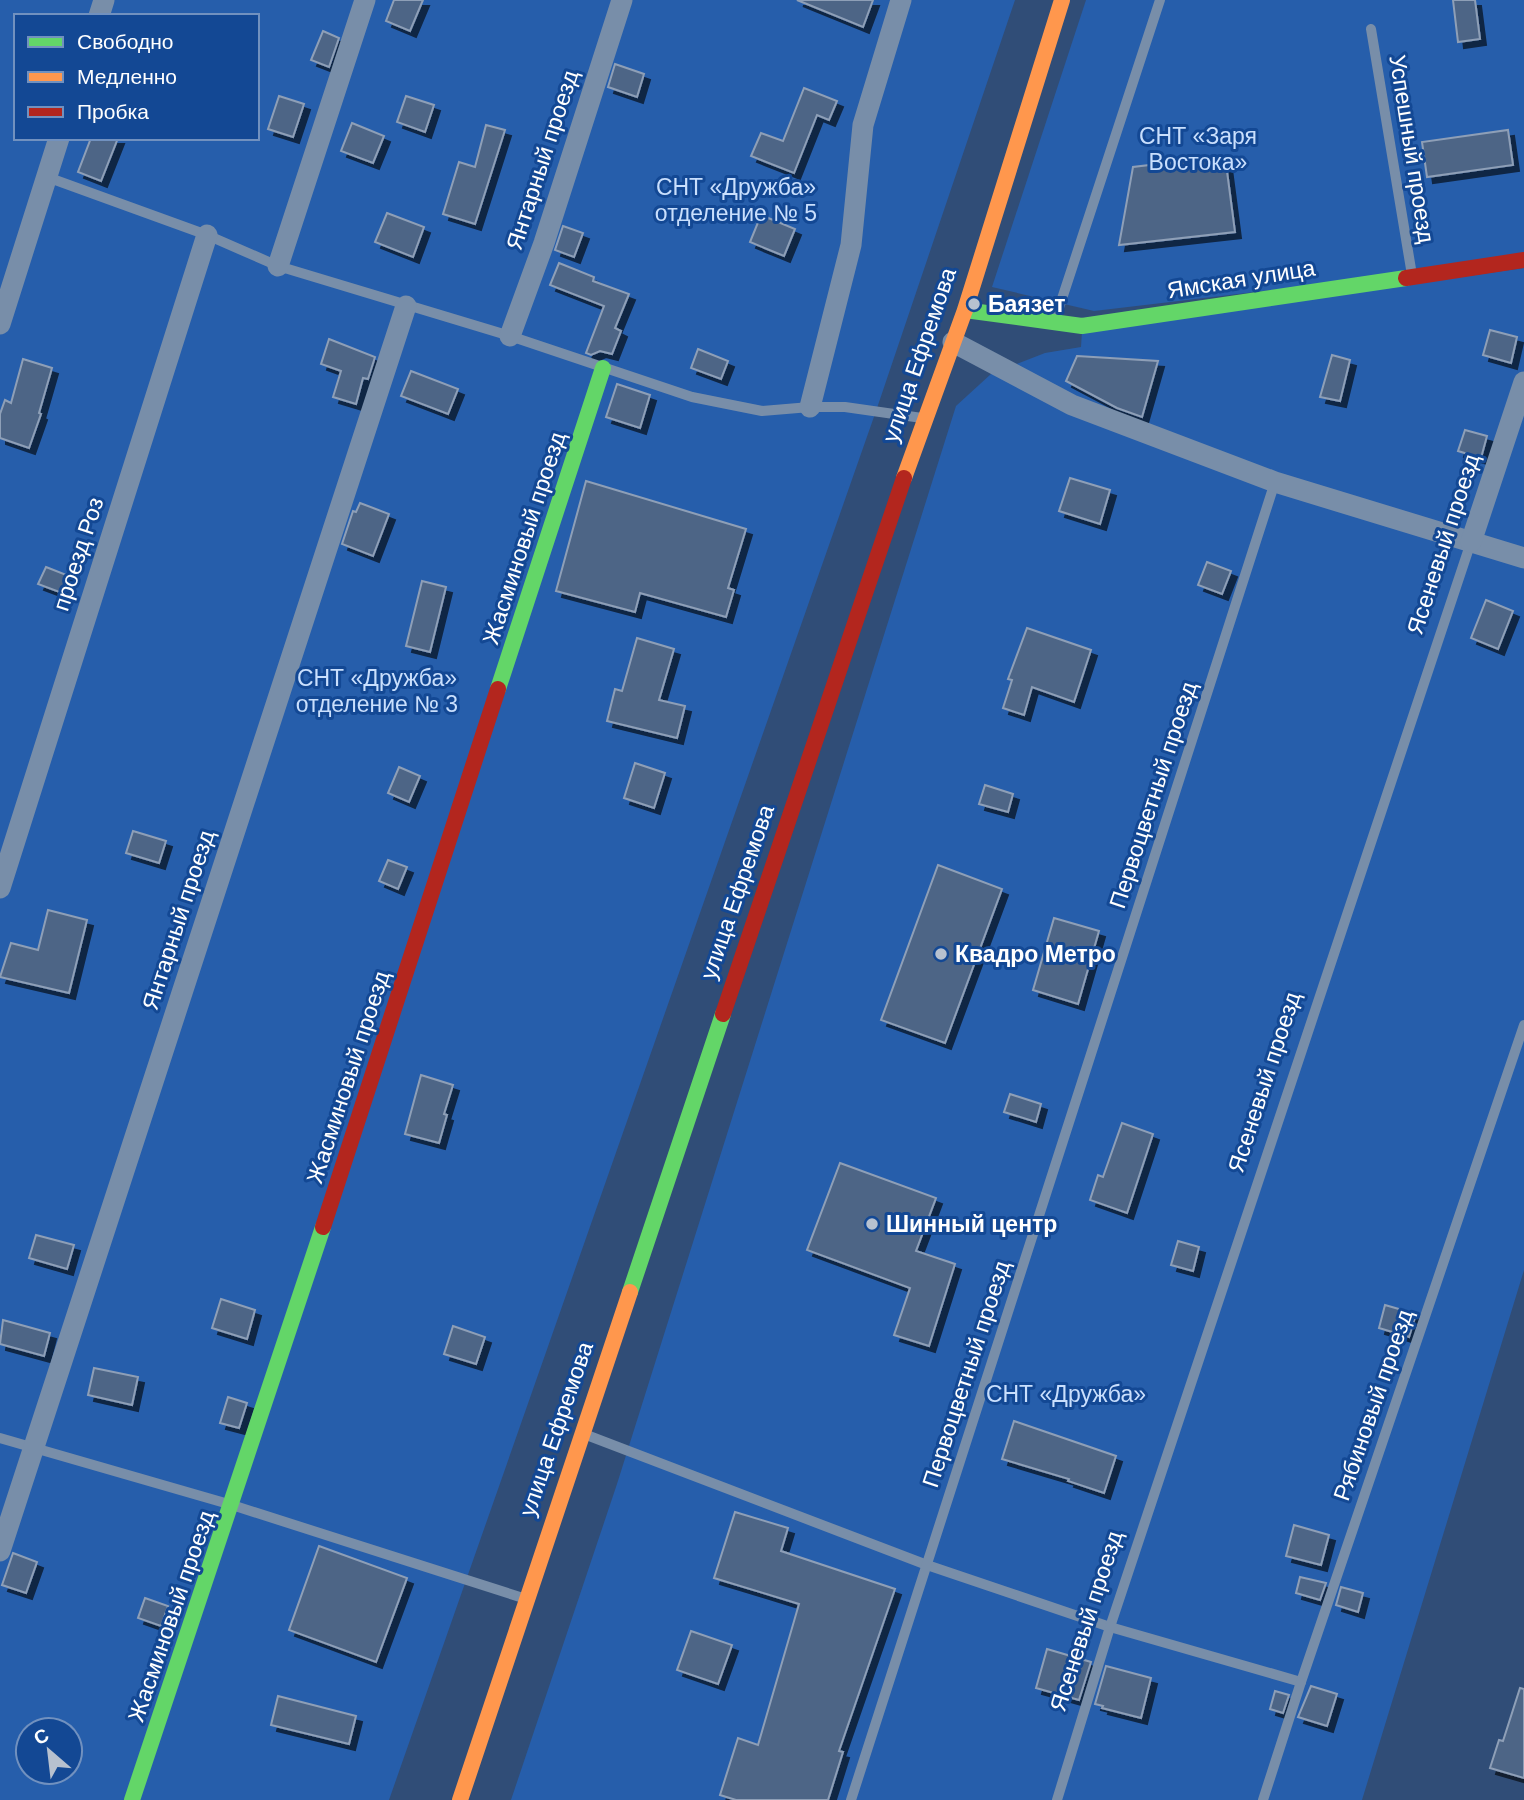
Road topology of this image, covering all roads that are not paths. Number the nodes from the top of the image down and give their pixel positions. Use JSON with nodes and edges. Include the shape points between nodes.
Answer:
{"nodes":[{"id":1,"x":365,"y":0,"type":"edge"},
{"id":2,"x":622,"y":0,"type":"edge"},
{"id":3,"x":901,"y":0,"type":"edge"},
{"id":4,"x":1062,"y":0,"type":"edge"},
{"id":5,"x":1160,"y":0,"type":"edge"},
{"id":6,"x":1370,"y":29,"type":"dead end"},
{"id":7,"x":58,"y":140,"type":"edge"},
{"id":8,"x":47,"y":177,"type":"junction"},
{"id":9,"x":206,"y":235,"type":"junction"},
{"id":10,"x":1524,"y":260,"type":"edge"},
{"id":11,"x":278,"y":266,"type":"junction"},
{"id":12,"x":1412,"y":275,"type":"junction"},
{"id":13,"x":407,"y":306,"type":"junction"},
{"id":14,"x":965,"y":310,"type":"junction"},
{"id":15,"x":0,"y":324,"type":"edge"},
{"id":16,"x":1054,"y":324,"type":"junction"},
{"id":17,"x":510,"y":336,"type":"junction"},
{"id":18,"x":953,"y":342,"type":"junction"},
{"id":19,"x":603,"y":368,"type":"junction"},
{"id":20,"x":1524,"y":382,"type":"edge"},
{"id":21,"x":810,"y":407,"type":"junction"},
{"id":22,"x":924,"y":418,"type":"junction"},
{"id":23,"x":1275,"y":482,"type":"junction"},
{"id":24,"x":1472,"y":542,"type":"junction"},
{"id":25,"x":1524,"y":558,"type":"edge"},
{"id":26,"x":0,"y":888,"type":"edge"},
{"id":27,"x":1524,"y":1025,"type":"edge"},
{"id":28,"x":582,"y":1433,"type":"junction"},
{"id":29,"x":0,"y":1438,"type":"edge"},
{"id":30,"x":33,"y":1448,"type":"junction"},
{"id":31,"x":232,"y":1505,"type":"junction"},
{"id":32,"x":0,"y":1551,"type":"edge"},
{"id":33,"x":927,"y":1565,"type":"junction"},
{"id":34,"x":526,"y":1599,"type":"junction"},
{"id":35,"x":1110,"y":1627,"type":"junction"},
{"id":36,"x":1301,"y":1682,"type":"junction"},
{"id":37,"x":132,"y":1800,"type":"edge"},
{"id":38,"x":460,"y":1800,"type":"edge"},
{"id":39,"x":851,"y":1800,"type":"edge"},
{"id":40,"x":1057,"y":1800,"type":"edge"},
{"id":41,"x":1263,"y":1800,"type":"edge"}],
"edges":[{"from":1,"to":11,"type":"street"},
{"from":2,"to":17,"type":"street","name":"Янтарный проезд"},
{"from":3,"to":21,"type":"street","via":[[863,125],[851,246]]},
{"from":4,"to":14,"type":"street","name":"улица Ефремова"},
{"from":5,"to":16,"type":"lane"},
{"from":6,"to":12,"type":"lane","name":"Успешный проезд"},
{"from":7,"to":8,"type":"street"},
{"from":8,"to":9,"type":"lane"},
{"from":8,"to":15,"type":"street"},
{"from":9,"to":11,"type":"lane"},
{"from":9,"to":26,"type":"street","name":"проезд Роз"},
{"from":10,"to":12,"type":"street","name":"Ямская улица"},
{"from":11,"to":13,"type":"lane"},
{"from":12,"to":16,"type":"street","name":"Ямская улица","via":[[1082,326]]},
{"from":13,"to":17,"type":"lane"},
{"from":13,"to":30,"type":"street","name":"Янтарный проезд"},
{"from":14,"to":16,"type":"street","name":"Ямская улица"},
{"from":14,"to":18,"type":"street","name":"улица Ефремова"},
{"from":17,"to":19,"type":"lane"},
{"from":18,"to":22,"type":"street","name":"улица Ефремова"},
{"from":18,"to":23,"type":"street","via":[[1072,405]]},
{"from":19,"to":21,"type":"lane","via":[[692,397],[762,411]]},
{"from":19,"to":31,"type":"street","name":"Жасминовый проезд"},
{"from":20,"to":24,"type":"street","name":"Ясеневый проезд"},
{"from":21,"to":22,"type":"lane"},
{"from":22,"to":28,"type":"street","name":"улица Ефремова"},
{"from":23,"to":24,"type":"street"},
{"from":23,"to":33,"type":"lane","name":"Первоцветный проезд"},
{"from":24,"to":25,"type":"street"},
{"from":24,"to":35,"type":"lane","name":"Ясеневый проезд"},
{"from":27,"to":36,"type":"lane","name":"Рябиновый проезд"},
{"from":28,"to":33,"type":"lane"},
{"from":28,"to":34,"type":"street","name":"улица Ефремова"},
{"from":29,"to":30,"type":"lane"},
{"from":30,"to":31,"type":"lane"},
{"from":30,"to":32,"type":"street","name":"Янтарный проезд"},
{"from":31,"to":34,"type":"lane"},
{"from":31,"to":37,"type":"street","name":"Жасминовый проезд"},
{"from":33,"to":35,"type":"lane"},
{"from":33,"to":39,"type":"lane","name":"Первоцветный проезд"},
{"from":34,"to":38,"type":"street","name":"улица Ефремова"},
{"from":35,"to":36,"type":"lane"},
{"from":35,"to":40,"type":"lane","name":"Ясеневый проезд"},
{"from":36,"to":41,"type":"lane","name":"Рябиновый проезд"}]}
